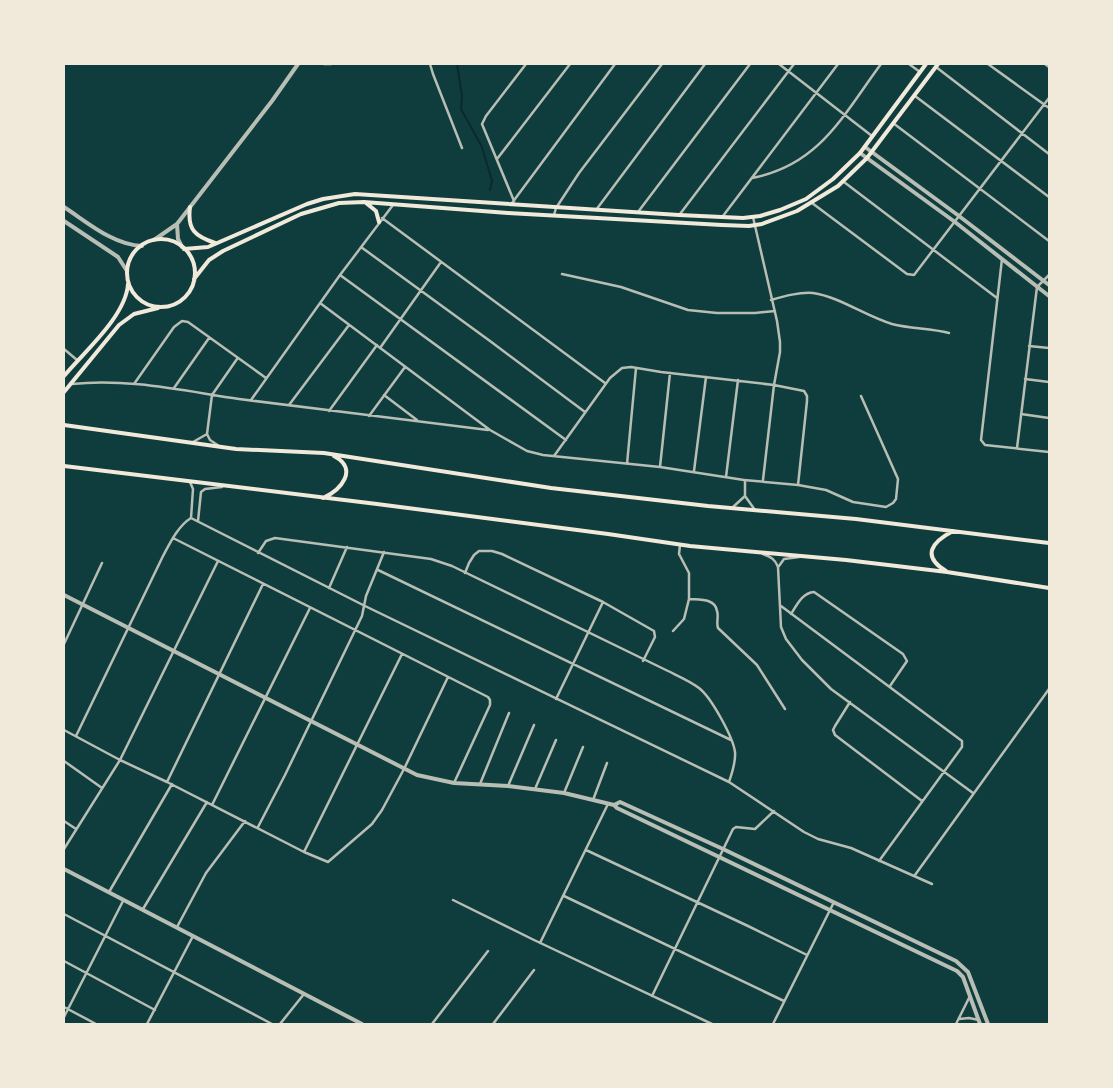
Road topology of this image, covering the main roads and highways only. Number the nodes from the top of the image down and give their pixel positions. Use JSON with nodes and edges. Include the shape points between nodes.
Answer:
{"nodes":[{"id":1,"x":926,"y":64,"type":"edge"},
{"id":2,"x":937,"y":65,"type":"edge"},
{"id":3,"x":454,"y":200,"type":"junction"},
{"id":4,"x":364,"y":202,"type":"junction"},
{"id":5,"x":190,"y":207,"type":"road end"},
{"id":6,"x":451,"y":209,"type":"junction"},
{"id":7,"x":379,"y":222,"type":"road end"},
{"id":8,"x":215,"y":243,"type":"junction"},
{"id":9,"x":183,"y":248,"type":"junction"},
{"id":10,"x":194,"y":279,"type":"junction"},
{"id":11,"x":128,"y":282,"type":"junction"},
{"id":12,"x":162,"y":308,"type":"junction"},
{"id":13,"x":64,"y":376,"type":"edge"},
{"id":14,"x":64,"y":392,"type":"edge"},
{"id":15,"x":64,"y":425,"type":"edge"},
{"id":16,"x":324,"y":453,"type":"junction"},
{"id":17,"x":64,"y":466,"type":"edge"},
{"id":18,"x":323,"y":498,"type":"junction"},
{"id":19,"x":953,"y":531,"type":"junction"},
{"id":20,"x":1049,"y":543,"type":"edge"},
{"id":21,"x":947,"y":572,"type":"junction"},
{"id":22,"x":1049,"y":588,"type":"edge"}],
"edges":[{"from":1,"to":3,"type":"main road","via":[[865,147],[834,179],[806,199],[780,210],[753,217],[723,217]]},
{"from":2,"to":6,"type":"main road","via":[[867,158],[844,182],[812,203],[754,226]]},
{"from":3,"to":6,"type":"main road"},
{"from":3,"to":8,"type":"main road","via":[[371,194],[323,199]]},
{"from":4,"to":6,"type":"main road"},
{"from":4,"to":7,"type":"main road","via":[[376,211]]},
{"from":4,"to":10,"type":"main road","via":[[323,206],[301,214],[215,255]]},
{"from":5,"to":8,"type":"main road","via":[[191,229]]},
{"from":8,"to":9,"type":"main road","via":[[201,249]]},
{"from":9,"to":10,"type":"main road","via":[[191,258]]},
{"from":9,"to":11,"type":"main road","via":[[164,240],[154,240],[142,246],[132,255],[127,271]]},
{"from":10,"to":12,"type":"main road","via":[[183,299]]},
{"from":11,"to":12,"type":"main road","via":[[135,296],[147,305]]},
{"from":11,"to":13,"type":"main road","via":[[121,309]]},
{"from":12,"to":14,"type":"main road","via":[[127,318]]},
{"from":15,"to":16,"type":"main road","via":[[221,447]]},
{"from":16,"to":18,"type":"main road","via":[[342,462],[346,477],[333,494]]},
{"from":16,"to":19,"type":"main road","via":[[551,488]]},
{"from":17,"to":18,"type":"main road"},
{"from":18,"to":21,"type":"main road","via":[[680,545]]},
{"from":19,"to":20,"type":"main road"},
{"from":19,"to":21,"type":"main road","via":[[935,542],[932,551],[937,566]]},
{"from":21,"to":22,"type":"main road"}]}
